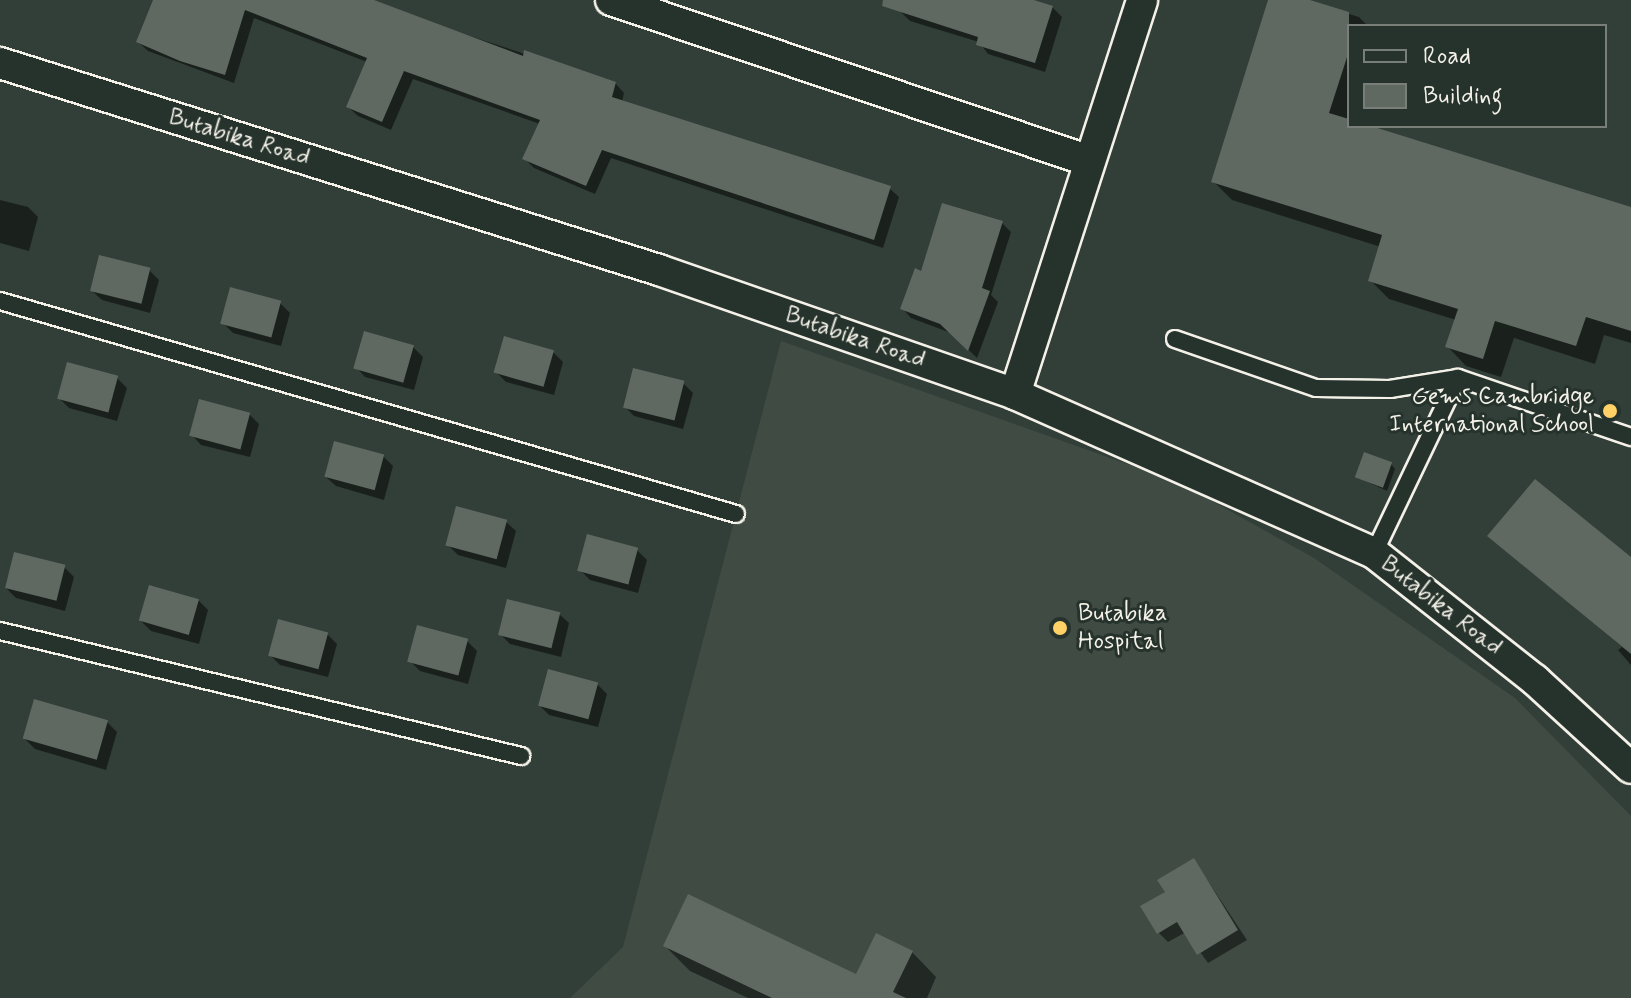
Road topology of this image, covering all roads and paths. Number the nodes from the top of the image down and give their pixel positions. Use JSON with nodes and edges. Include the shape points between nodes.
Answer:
{"nodes":[{"id":1,"x":611,"y":0,"type":"edge"},
{"id":2,"x":1142,"y":0,"type":"edge"},
{"id":3,"x":0,"y":63,"type":"edge"},
{"id":4,"x":1090,"y":161,"type":"junction"},
{"id":5,"x":0,"y":301,"type":"edge"},
{"id":6,"x":1175,"y":339,"type":"dead end"},
{"id":7,"x":1458,"y":378,"type":"junction"},
{"id":8,"x":1015,"y":394,"type":"junction"},
{"id":9,"x":1631,"y":437,"type":"edge"},
{"id":10,"x":736,"y":514,"type":"dead end"},
{"id":11,"x":1374,"y":553,"type":"junction"},
{"id":12,"x":0,"y":631,"type":"edge"},
{"id":13,"x":521,"y":756,"type":"dead end"},
{"id":14,"x":1631,"y":768,"type":"edge"}],
"edges":[{"from":1,"to":4,"type":"street"},
{"from":2,"to":4,"type":"street"},
{"from":3,"to":8,"type":"street","name":"Butabika Road","via":[[659,270]]},
{"from":4,"to":8,"type":"street"},
{"from":5,"to":10,"type":"lane"},
{"from":6,"to":7,"type":"lane","via":[[1316,388],[1390,389]]},
{"from":7,"to":9,"type":"lane"},
{"from":7,"to":11,"type":"lane"},
{"from":8,"to":11,"type":"street","name":"Butabika Road"},
{"from":11,"to":14,"type":"street","name":"Butabika Road","via":[[1535,680]]},
{"from":12,"to":13,"type":"lane"}]}
